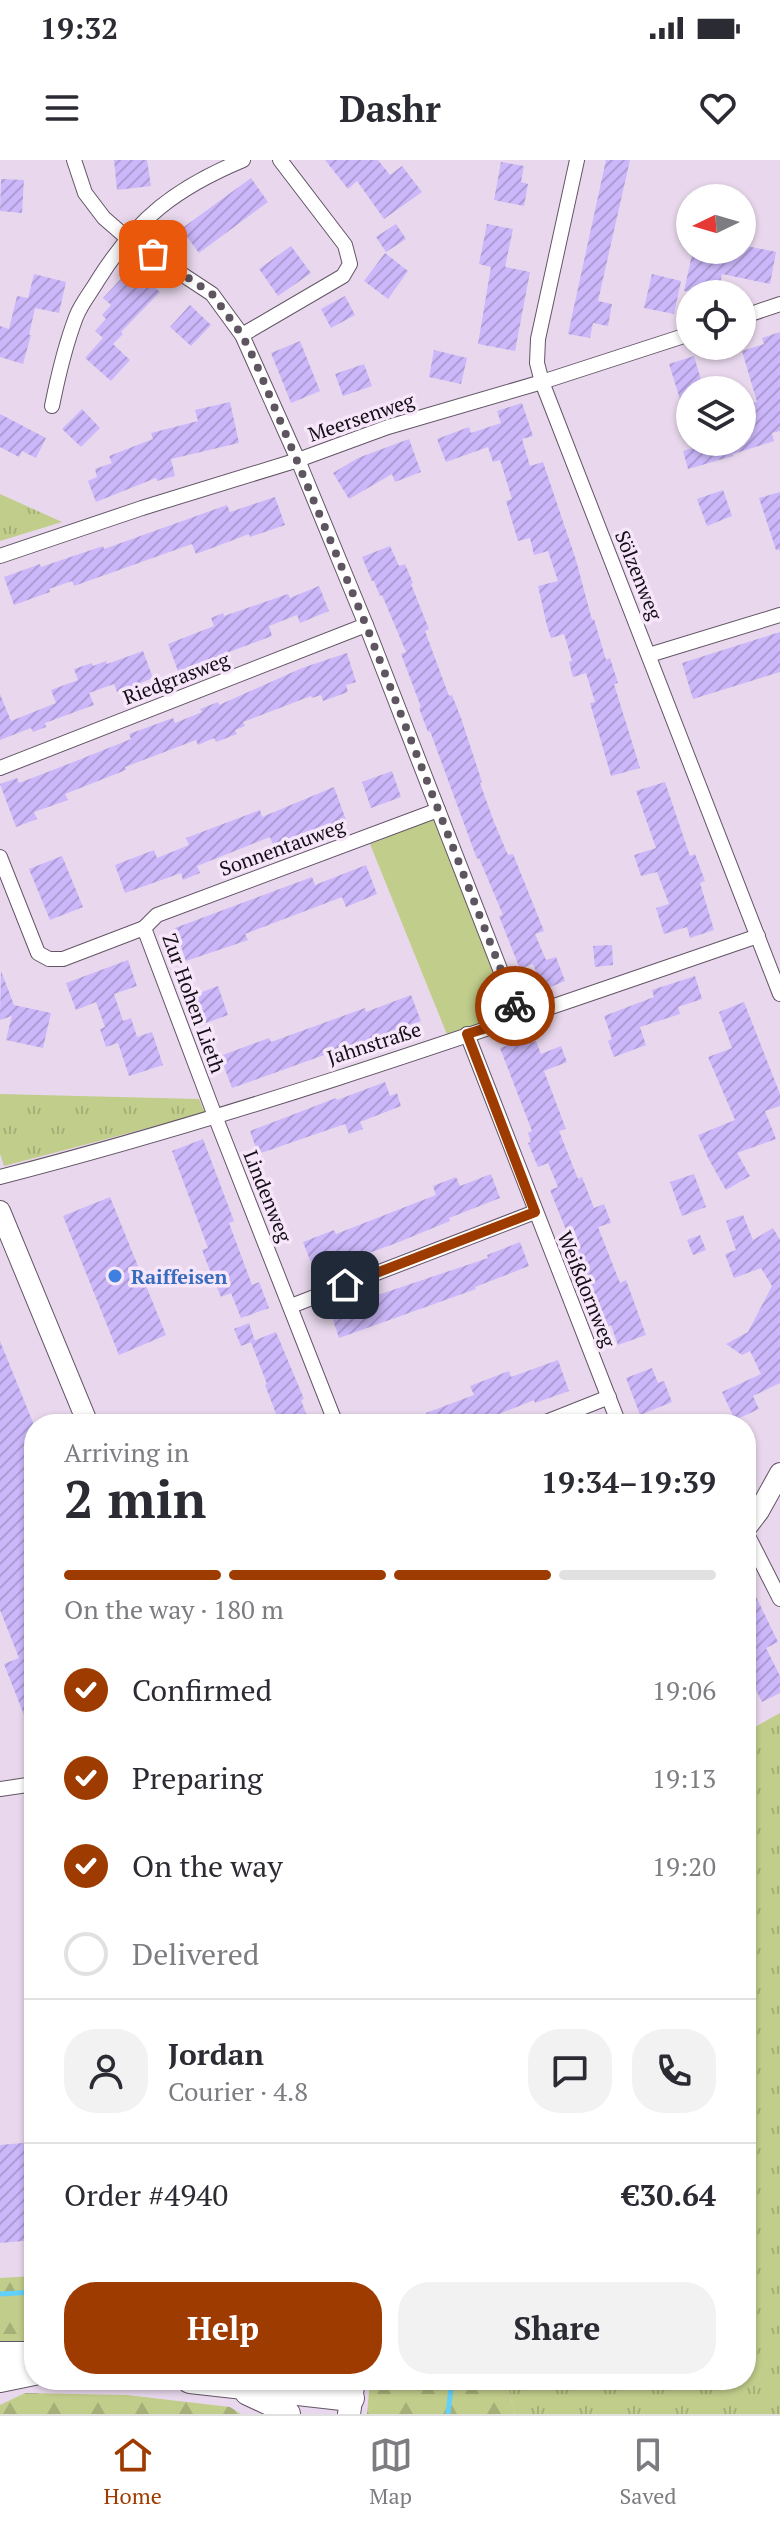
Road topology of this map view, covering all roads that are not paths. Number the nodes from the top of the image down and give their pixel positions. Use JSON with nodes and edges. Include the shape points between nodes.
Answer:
{"nodes":[{"id":1,"x":74,"y":160,"type":"edge"},
{"id":2,"x":243,"y":160,"type":"edge"},
{"id":3,"x":280,"y":160,"type":"edge"},
{"id":4,"x":577,"y":160,"type":"edge"},
{"id":5,"x":127,"y":238,"type":"junction"},
{"id":6,"x":780,"y":304,"type":"edge"},
{"id":7,"x":756,"y":312,"type":"edge"},
{"id":8,"x":242,"y":335,"type":"junction"},
{"id":9,"x":676,"y":339,"type":"edge"},
{"id":10,"x":542,"y":382,"type":"junction"},
{"id":11,"x":52,"y":406,"type":"dead end"},
{"id":12,"x":298,"y":460,"type":"junction"},
{"id":13,"x":0,"y":556,"type":"edge"},
{"id":14,"x":780,"y":615,"type":"edge"},
{"id":15,"x":366,"y":625,"type":"junction"},
{"id":16,"x":649,"y":655,"type":"junction"},
{"id":17,"x":0,"y":768,"type":"edge"},
{"id":18,"x":438,"y":810,"type":"junction"},
{"id":19,"x":0,"y":857,"type":"edge"},
{"id":20,"x":144,"y":928,"type":"junction"},
{"id":21,"x":758,"y":936,"type":"junction"},
{"id":22,"x":780,"y":994,"type":"edge"},
{"id":23,"x":519,"y":1018,"type":"junction"},
{"id":24,"x":467,"y":1034,"type":"junction"},
{"id":25,"x":215,"y":1116,"type":"junction"},
{"id":26,"x":0,"y":1177,"type":"edge"},
{"id":27,"x":0,"y":1211,"type":"edge"},
{"id":28,"x":535,"y":1212,"type":"junction"},
{"id":29,"x":291,"y":1306,"type":"junction"},
{"id":30,"x":609,"y":1397,"type":"junction"},
{"id":31,"x":84,"y":1414,"type":"edge"},
{"id":32,"x":332,"y":1414,"type":"edge"},
{"id":33,"x":566,"y":1414,"type":"edge"},
{"id":34,"x":615,"y":1414,"type":"edge"},
{"id":35,"x":780,"y":1473,"type":"edge"},
{"id":36,"x":756,"y":1515,"type":"edge"},
{"id":37,"x":756,"y":1550,"type":"edge"},
{"id":38,"x":780,"y":1599,"type":"edge"},
{"id":39,"x":24,"y":1785,"type":"edge"},
{"id":40,"x":0,"y":1789,"type":"edge"},
{"id":41,"x":0,"y":2355,"type":"edge"},
{"id":42,"x":24,"y":2355,"type":"edge"},
{"id":43,"x":24,"y":2374,"type":"edge"},
{"id":44,"x":0,"y":2379,"type":"edge"},
{"id":45,"x":243,"y":2390,"type":"edge"},
{"id":46,"x":286,"y":2390,"type":"edge"},
{"id":47,"x":351,"y":2397,"type":"edge"},
{"id":48,"x":287,"y":2414,"type":"edge"}],
"edges":[{"from":1,"to":5,"type":"street","via":[[85,193]]},
{"from":2,"to":5,"type":"street","via":[[203,177]]},
{"from":3,"to":8,"type":"street","via":[[345,245],[350,264],[343,276]]},
{"from":4,"to":10,"type":"street","name":"Sölzenweg","via":[[538,339]]},
{"from":5,"to":8,"type":"street","via":[[212,294]]},
{"from":5,"to":11,"type":"street","via":[[78,313]]},
{"from":6,"to":7,"type":"street"},
{"from":8,"to":12,"type":"street"},
{"from":9,"to":10,"type":"street","name":"Meersenweg"},
{"from":10,"to":12,"type":"street","name":"Meersenweg","via":[[388,427]]},
{"from":10,"to":16,"type":"street","name":"Sölzenweg"},
{"from":12,"to":13,"type":"street","name":"Meersenweg"},
{"from":12,"to":15,"type":"street"},
{"from":14,"to":16,"type":"street"},
{"from":15,"to":17,"type":"street","name":"Riedgrasweg"},
{"from":15,"to":18,"type":"street"},
{"from":16,"to":21,"type":"street","name":"Sölzenweg"},
{"from":18,"to":20,"type":"street","name":"Sonnentauweg","via":[[157,915]]},
{"from":18,"to":23,"type":"street"},
{"from":19,"to":20,"type":"street","name":"Zur Hohen Lieth","via":[[38,953],[49,959],[63,959]]},
{"from":20,"to":25,"type":"street","name":"Zur Hohen Lieth"},
{"from":21,"to":22,"type":"street","name":"Sölzenweg"},
{"from":21,"to":23,"type":"street","name":"Jahnstraße"},
{"from":23,"to":24,"type":"street","name":"Jahnstraße"},
{"from":24,"to":25,"type":"street","name":"Jahnstraße"},
{"from":24,"to":28,"type":"street","name":"Weißdornweg"},
{"from":25,"to":26,"type":"street","name":"Jahnstraße"},
{"from":25,"to":29,"type":"street","name":"Lindenweg"},
{"from":27,"to":31,"type":"street"},
{"from":28,"to":29,"type":"street"},
{"from":28,"to":30,"type":"street","name":"Weißdornweg"},
{"from":29,"to":32,"type":"street","name":"Lindenweg"},
{"from":30,"to":33,"type":"street"},
{"from":30,"to":34,"type":"street","name":"Weißdornweg"},
{"from":35,"to":36,"type":"street"},
{"from":37,"to":38,"type":"street"},
{"from":39,"to":40,"type":"street"},
{"from":41,"to":42,"type":"highway"},
{"from":43,"to":44,"type":"highway"},
{"from":45,"to":48,"type":"highway"},
{"from":46,"to":47,"type":"highway"}]}
